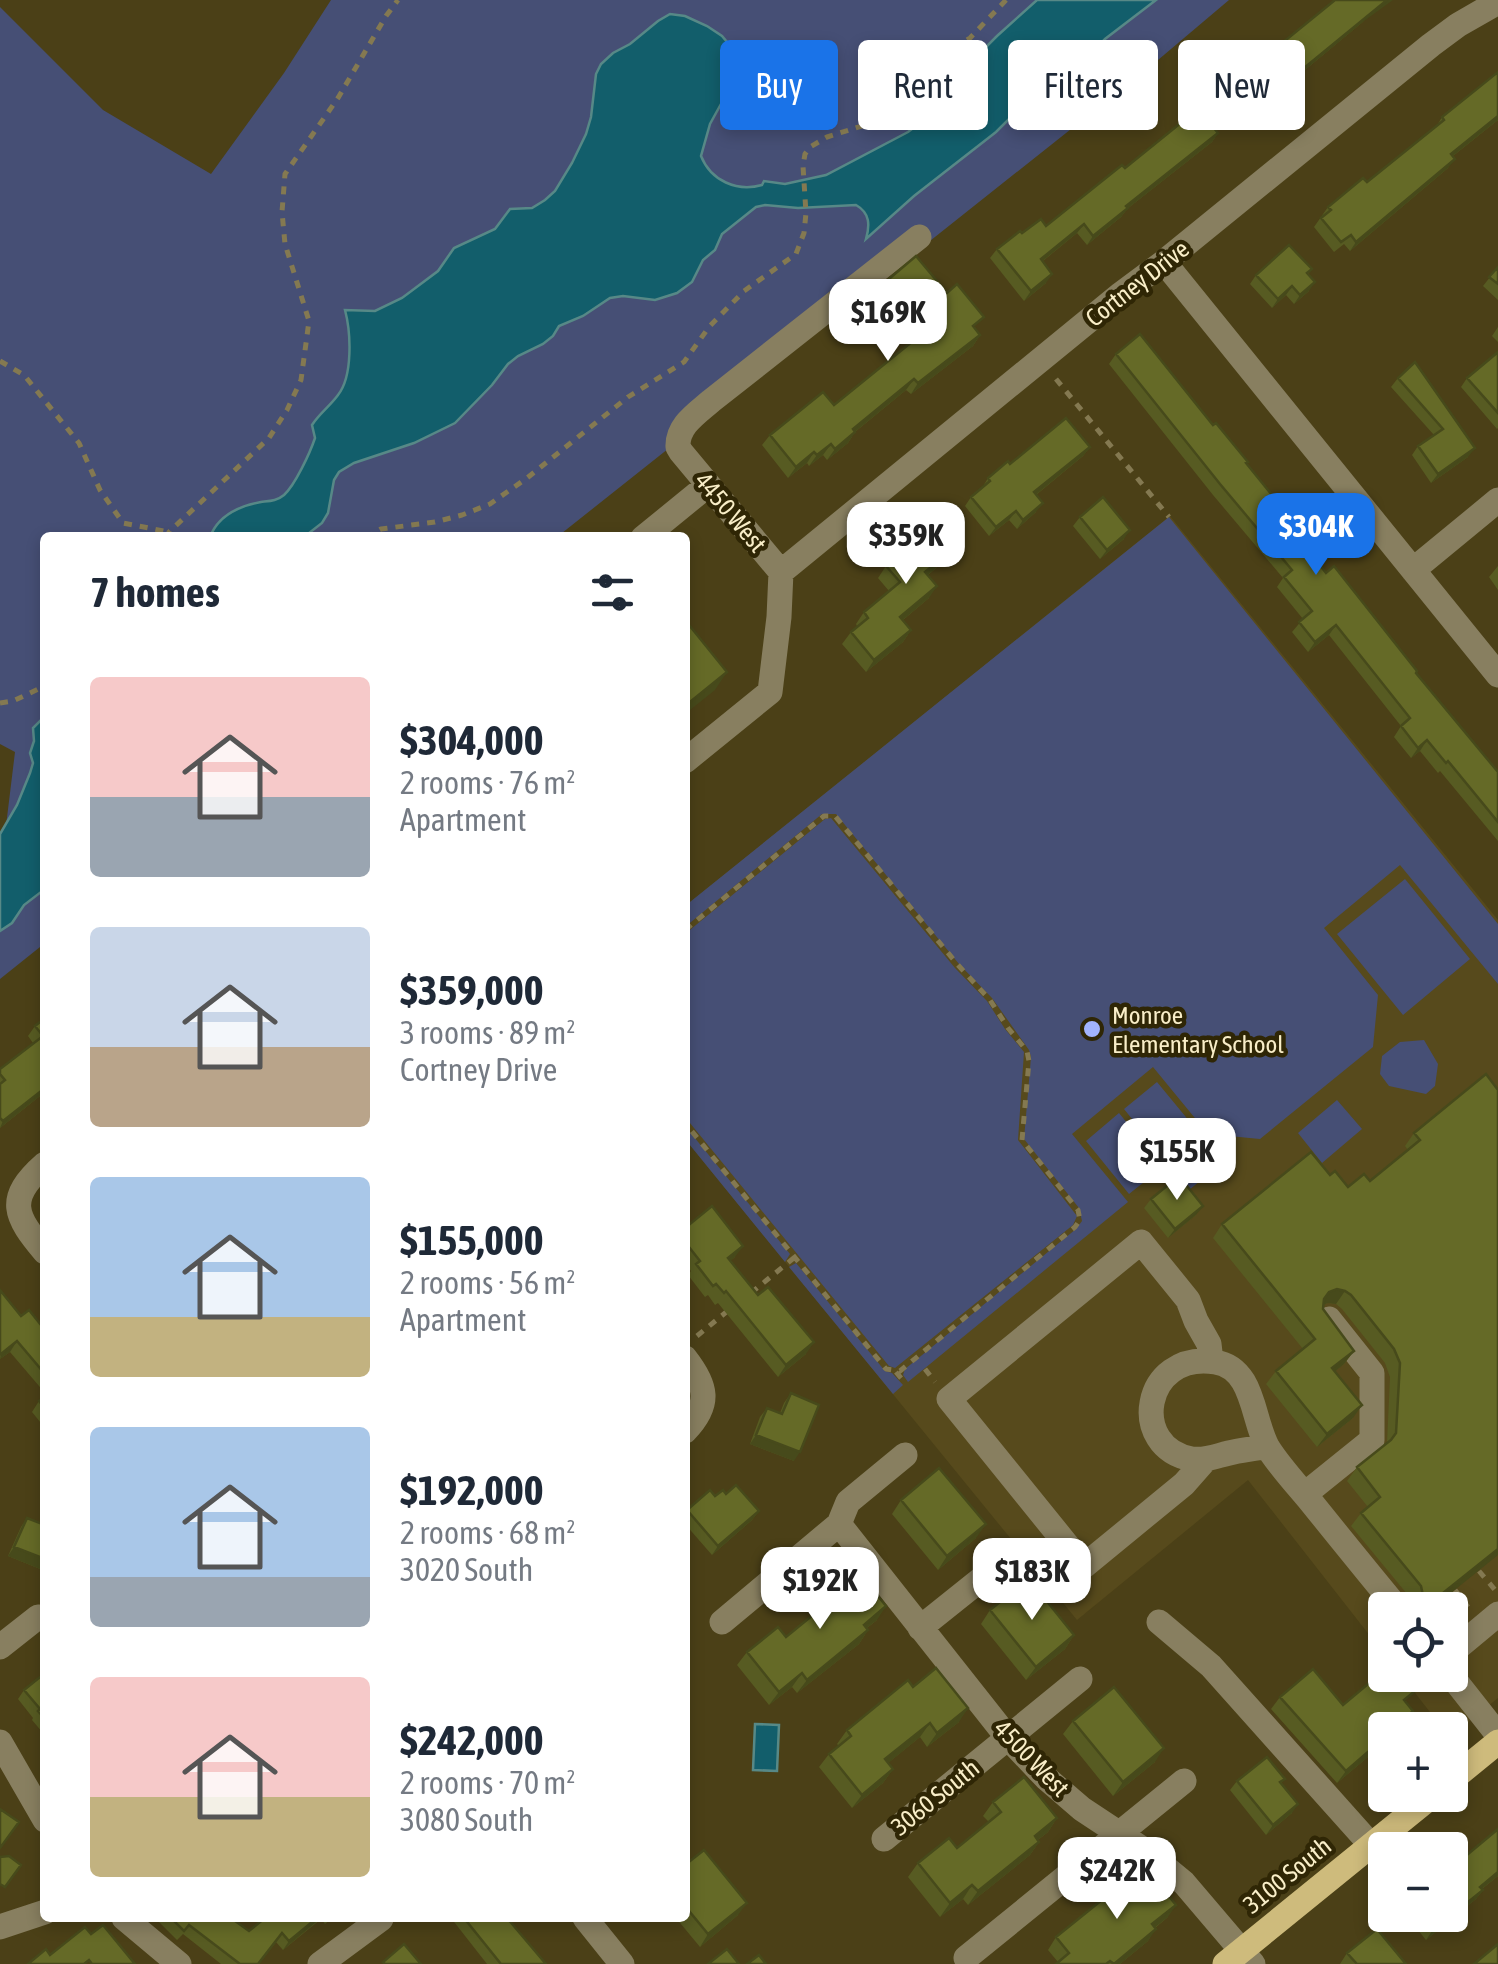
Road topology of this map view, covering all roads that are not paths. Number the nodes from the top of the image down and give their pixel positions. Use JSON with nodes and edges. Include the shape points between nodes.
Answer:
{"nodes":[{"id":1,"x":1498,"y":2,"type":"edge"},
{"id":2,"x":919,"y":238,"type":"dead end"},
{"id":3,"x":1164,"y":262,"type":"junction"},
{"id":4,"x":708,"y":485,"type":"junction"},
{"id":5,"x":1498,"y":500,"type":"edge"},
{"id":6,"x":650,"y":532,"type":"edge"},
{"id":7,"x":1413,"y":570,"type":"junction"},
{"id":8,"x":781,"y":572,"type":"junction"},
{"id":9,"x":1498,"y":675,"type":"edge"},
{"id":10,"x":690,"y":757,"type":"edge"},
{"id":11,"x":40,"y":1169,"type":"edge"},
{"id":12,"x":40,"y":1245,"type":"edge"},
{"id":13,"x":1329,"y":1319,"type":"edge"},
{"id":14,"x":691,"y":1347,"type":"edge"},
{"id":15,"x":1211,"y":1361,"type":"junction"},
{"id":16,"x":690,"y":1425,"type":"edge"},
{"id":17,"x":1267,"y":1446,"type":"junction"},
{"id":18,"x":905,"y":1455,"type":"dead end"},
{"id":19,"x":1206,"y":1459,"type":"junction"},
{"id":20,"x":1305,"y":1494,"type":"junction"},
{"id":21,"x":839,"y":1524,"type":"junction"},
{"id":22,"x":995,"y":1568,"type":"dead end"},
{"id":23,"x":1384,"y":1592,"type":"edge"},
{"id":24,"x":1486,"y":1614,"type":"edge"},
{"id":25,"x":38,"y":1617,"type":"dead end"},
{"id":26,"x":722,"y":1622,"type":"dead end"},
{"id":27,"x":1160,"y":1622,"type":"dead end"},
{"id":28,"x":920,"y":1628,"type":"junction"},
{"id":29,"x":1468,"y":1634,"type":"edge"},
{"id":30,"x":0,"y":1647,"type":"edge"},
{"id":31,"x":1080,"y":1679,"type":"dead end"},
{"id":32,"x":1464,"y":1692,"type":"edge"},
{"id":33,"x":1008,"y":1738,"type":"junction"},
{"id":34,"x":1498,"y":1738,"type":"edge"},
{"id":35,"x":0,"y":1742,"type":"edge"},
{"id":36,"x":1468,"y":1765,"type":"edge"},
{"id":37,"x":1184,"y":1782,"type":"dead end"},
{"id":38,"x":40,"y":1811,"type":"edge"},
{"id":39,"x":1412,"y":1812,"type":"edge"},
{"id":40,"x":1387,"y":1832,"type":"edge"},
{"id":41,"x":1120,"y":1834,"type":"junction"},
{"id":42,"x":884,"y":1839,"type":"dead end"},
{"id":43,"x":1368,"y":1842,"type":"edge"},
{"id":44,"x":1368,"y":1848,"type":"edge"},
{"id":45,"x":40,"y":1914,"type":"edge"},
{"id":46,"x":129,"y":1922,"type":"edge"},
{"id":47,"x":377,"y":1922,"type":"edge"},
{"id":48,"x":587,"y":1922,"type":"edge"},
{"id":49,"x":0,"y":1927,"type":"edge"},
{"id":50,"x":966,"y":1958,"type":"dead end"},
{"id":51,"x":1240,"y":1959,"type":"edge"},
{"id":52,"x":179,"y":1964,"type":"edge"},
{"id":53,"x":320,"y":1964,"type":"edge"},
{"id":54,"x":622,"y":1964,"type":"edge"}],
"edges":[{"from":1,"to":3,"type":"street","name":"Cortney Drive","via":[[1431,45]]},
{"from":2,"to":4,"type":"street","name":"4450 West","via":[[694,416],[678,447]]},
{"from":3,"to":7,"type":"street"},
{"from":3,"to":8,"type":"street","name":"Cortney Drive"},
{"from":4,"to":6,"type":"street"},
{"from":4,"to":8,"type":"street","name":"4450 West"},
{"from":5,"to":7,"type":"street"},
{"from":7,"to":9,"type":"street"},
{"from":8,"to":10,"type":"street","via":[[770,692]]},
{"from":11,"to":12,"type":"street","via":[[17,1204]]},
{"from":13,"to":20,"type":"street","via":[[1372,1373],[1372,1440]]},
{"from":14,"to":16,"type":"street","via":[[704,1400]]},
{"from":15,"to":17,"type":"street","via":[[1225,1364],[1248,1390]]},
{"from":15,"to":19,"type":"street","via":[[1170,1370],[1153,1394],[1151,1411],[1165,1447]]},
{"from":15,"to":19,"type":"street","via":[[1188,1300],[1141,1242],[949,1399],[1084,1566]]},
{"from":17,"to":19,"type":"street"},
{"from":17,"to":20,"type":"street"},
{"from":18,"to":21,"type":"street","via":[[848,1502]]},
{"from":20,"to":23,"type":"street"},
{"from":21,"to":26,"type":"street"},
{"from":21,"to":28,"type":"street","name":"4500 West"},
{"from":22,"to":28,"type":"street"},
{"from":24,"to":29,"type":"street"},
{"from":25,"to":30,"type":"street"},
{"from":27,"to":43,"type":"street","via":[[1211,1666]]},
{"from":28,"to":33,"type":"street","name":"4500 West"},
{"from":31,"to":33,"type":"street","name":"3060 South"},
{"from":32,"to":34,"type":"street"},
{"from":33,"to":41,"type":"street","name":"4500 West","via":[[1082,1809]]},
{"from":33,"to":42,"type":"street","name":"3060 South"},
{"from":34,"to":36,"type":"main road"},
{"from":35,"to":38,"type":"street"},
{"from":37,"to":41,"type":"street"},
{"from":39,"to":40,"type":"main road","name":"3100 South"},
{"from":41,"to":50,"type":"street"},
{"from":41,"to":51,"type":"street","name":"4500 West","via":[[1184,1884]]},
{"from":44,"to":51,"type":"main road","name":"3100 South"},
{"from":45,"to":49,"type":"street"},
{"from":46,"to":52,"type":"street"},
{"from":47,"to":53,"type":"street"},
{"from":48,"to":54,"type":"street"}]}
